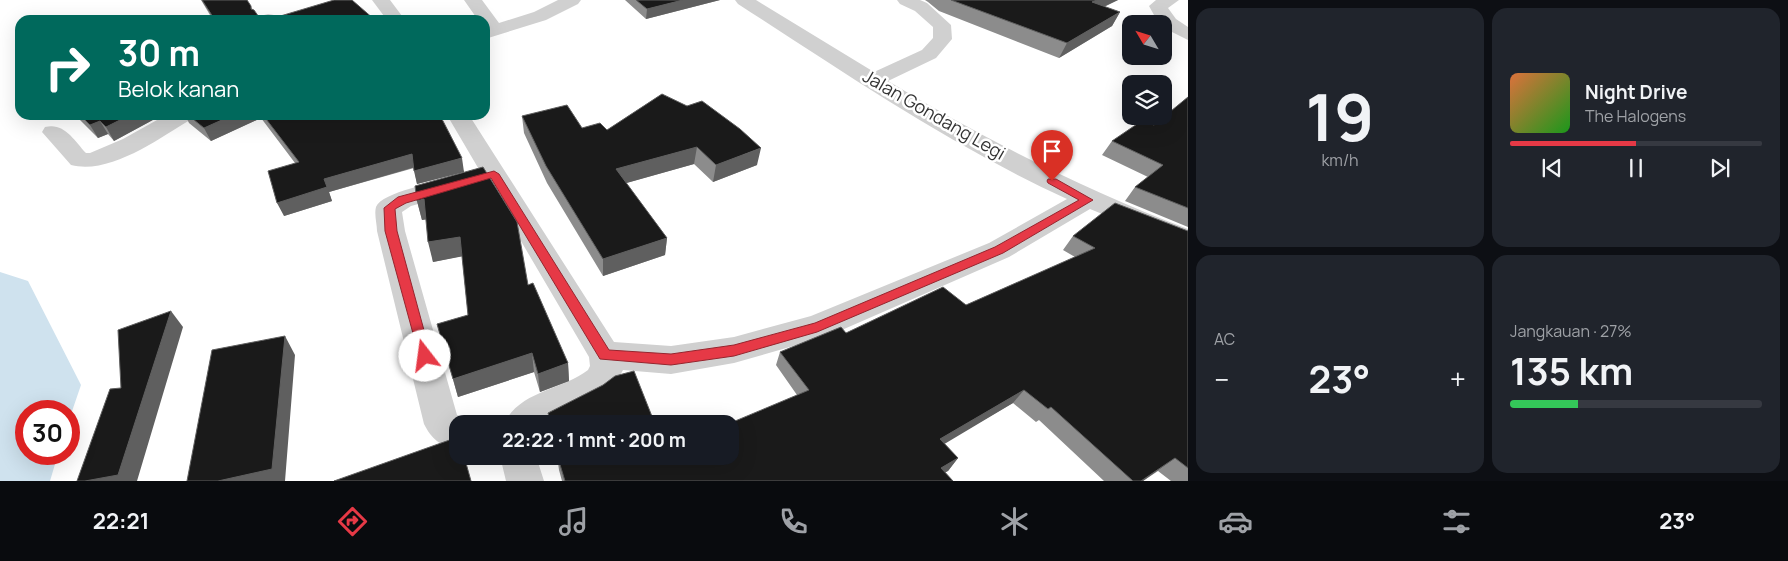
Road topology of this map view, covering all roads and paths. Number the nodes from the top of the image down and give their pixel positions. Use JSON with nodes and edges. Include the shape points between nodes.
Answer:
{"nodes":[{"id":1,"x":381,"y":0,"type":"edge"},
{"id":2,"x":473,"y":0,"type":"edge"},
{"id":3,"x":572,"y":0,"type":"edge"},
{"id":4,"x":744,"y":0,"type":"edge"},
{"id":5,"x":906,"y":0,"type":"edge"},
{"id":6,"x":1170,"y":0,"type":"edge"},
{"id":7,"x":392,"y":15,"type":"edge"},
{"id":8,"x":481,"y":15,"type":"edge"},
{"id":9,"x":490,"y":31,"type":"edge"},
{"id":10,"x":1188,"y":34,"type":"edge"},
{"id":11,"x":872,"y":81,"type":"junction"},
{"id":12,"x":173,"y":120,"type":"edge"},
{"id":13,"x":461,"y":120,"type":"edge"},
{"id":14,"x":53,"y":132,"type":"dead end"},
{"id":15,"x":494,"y":174,"type":"junction"},
{"id":16,"x":1087,"y":200,"type":"junction"},
{"id":17,"x":1188,"y":238,"type":"edge"},
{"id":18,"x":605,"y":355,"type":"junction"},
{"id":19,"x":532,"y":415,"type":"edge"},
{"id":20,"x":449,"y":430,"type":"edge"},
{"id":21,"x":521,"y":465,"type":"edge"},
{"id":22,"x":525,"y":481,"type":"edge"}],
"edges":[{"from":1,"to":7,"type":"street"},
{"from":2,"to":8,"type":"street"},
{"from":3,"to":9,"type":"street","via":[[540,16]]},
{"from":4,"to":11,"type":"street","name":"Jalan Gondang Legi"},
{"from":5,"to":11,"type":"street","via":[[921,7],[942,26],[942,40],[929,54]]},
{"from":6,"to":10,"type":"street","via":[[1158,6],[1161,16]]},
{"from":11,"to":16,"type":"street","name":"Jalan Gondang Legi"},
{"from":12,"to":14,"type":"street","via":[[131,144],[84,161]]},
{"from":13,"to":15,"type":"street"},
{"from":15,"to":18,"type":"street"},
{"from":15,"to":20,"type":"street","via":[[402,200],[389,208],[391,231],[442,424]]},
{"from":16,"to":17,"type":"street","name":"Jalan Gondang Legi"},
{"from":16,"to":18,"type":"street","via":[[999,250],[817,327],[734,350],[671,360]]},
{"from":18,"to":19,"type":"street","via":[[607,369],[600,381]]},
{"from":21,"to":22,"type":"street"}]}
